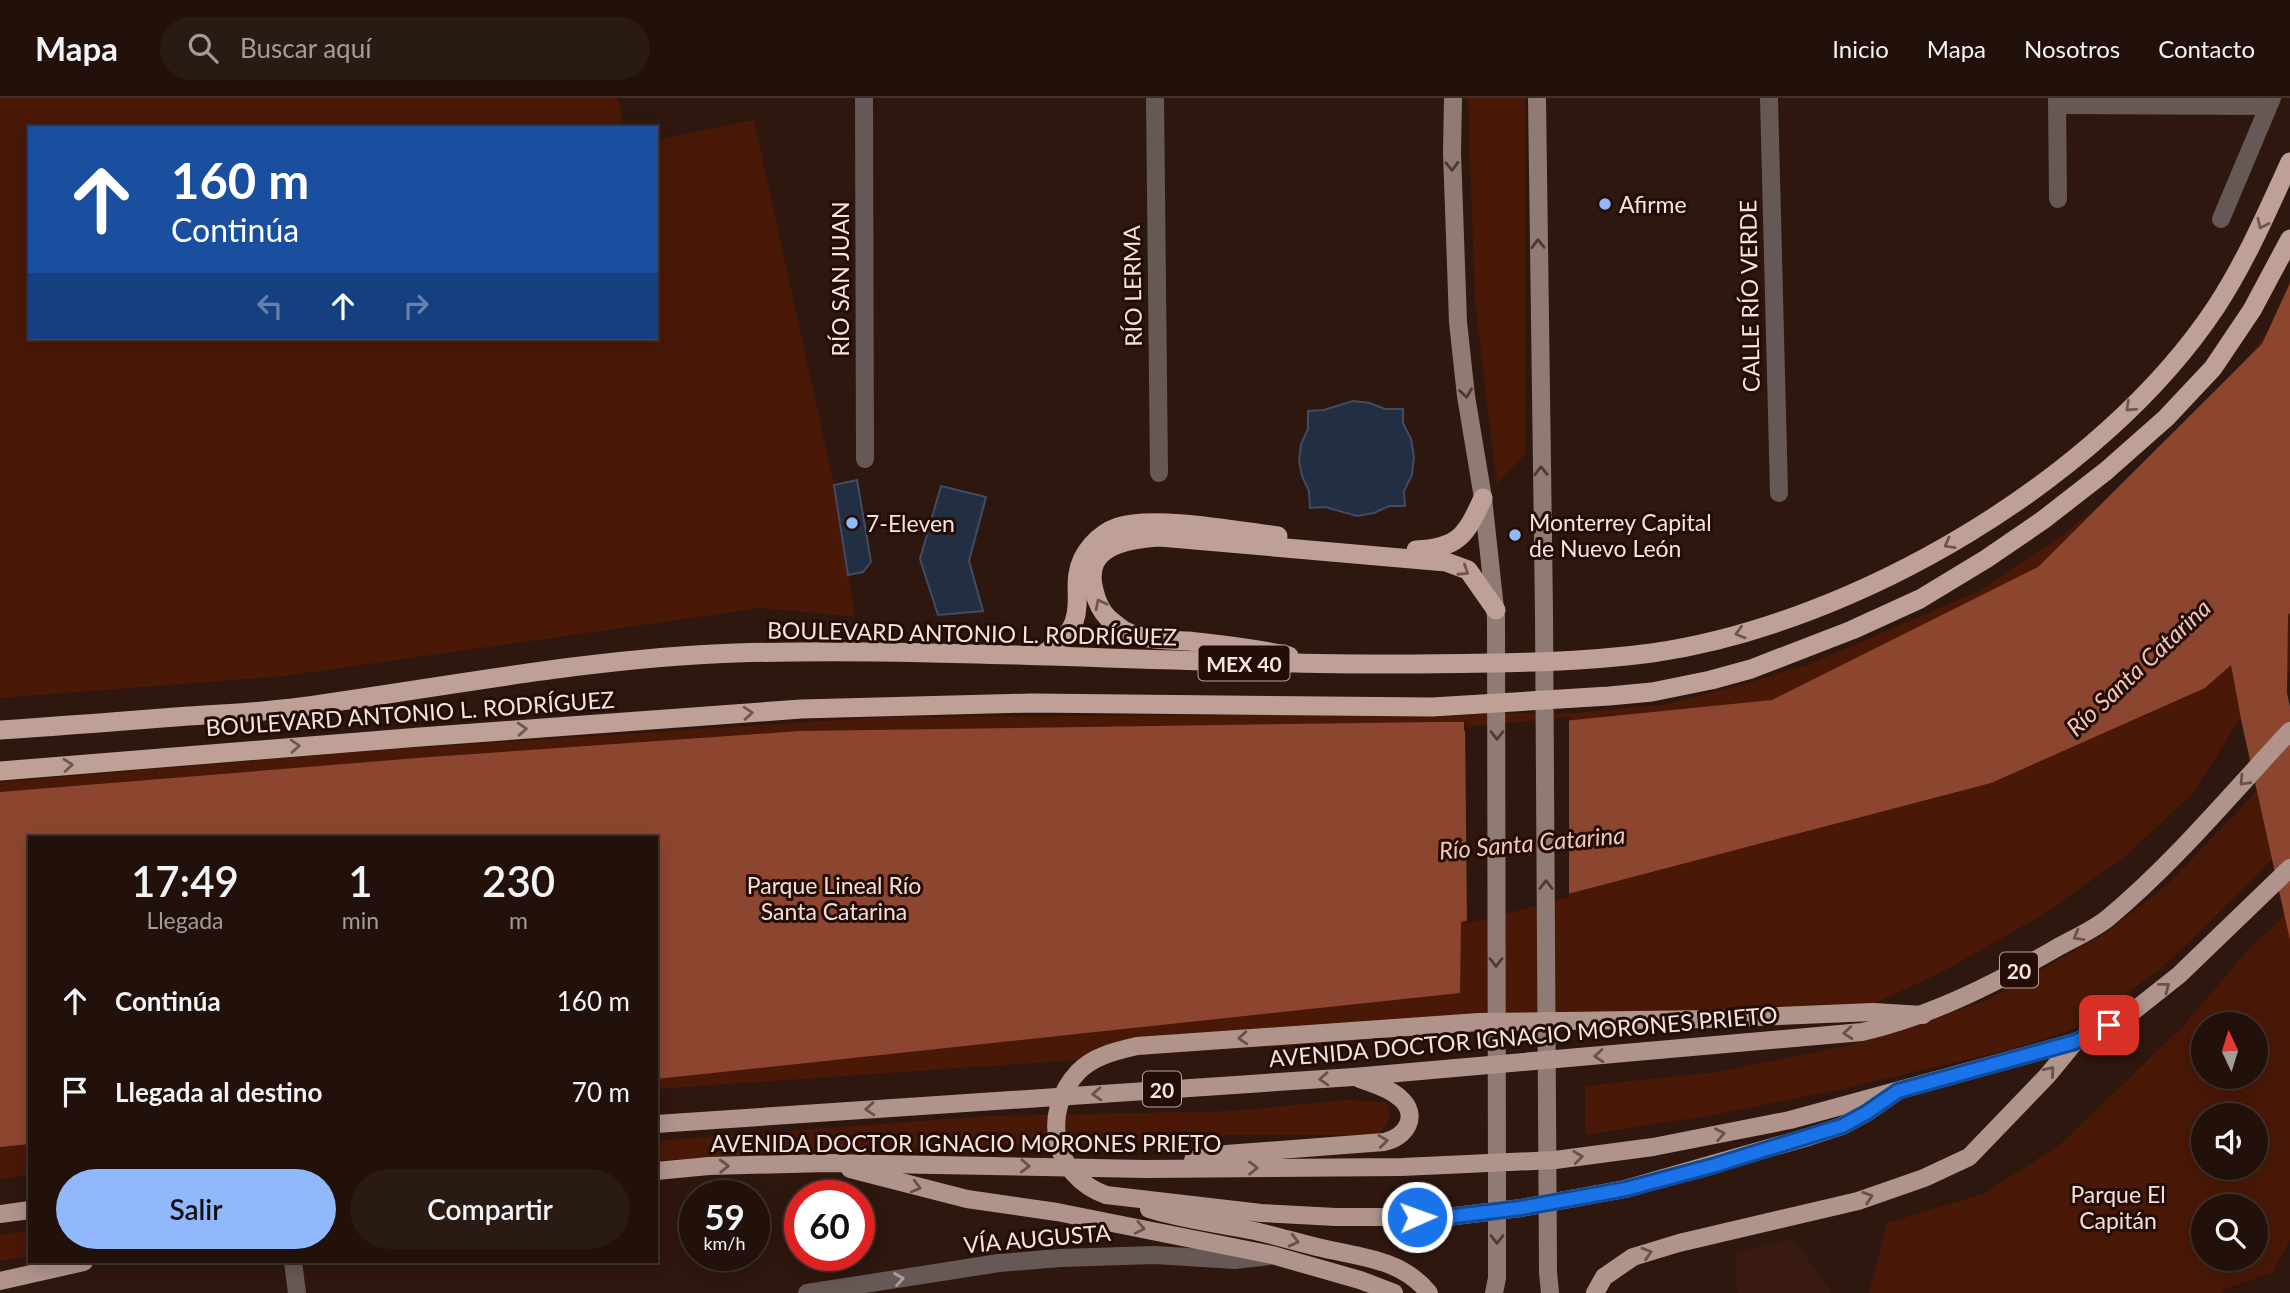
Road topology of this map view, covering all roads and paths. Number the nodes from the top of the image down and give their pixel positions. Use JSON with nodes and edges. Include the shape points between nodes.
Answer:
{"nodes":[{"id":1,"x":864,"y":98,"type":"edge"},
{"id":2,"x":1155,"y":98,"type":"edge"},
{"id":3,"x":1453,"y":98,"type":"edge"},
{"id":4,"x":1536,"y":98,"type":"edge"},
{"id":5,"x":1769,"y":98,"type":"edge"},
{"id":6,"x":2058,"y":102,"type":"edge"},
{"id":7,"x":2270,"y":102,"type":"edge"},
{"id":8,"x":2290,"y":162,"type":"edge"},
{"id":9,"x":2058,"y":199,"type":"dead end"},
{"id":10,"x":2221,"y":219,"type":"dead end"},
{"id":11,"x":2290,"y":239,"type":"edge"},
{"id":12,"x":865,"y":459,"type":"dead end"},
{"id":13,"x":1159,"y":472,"type":"dead end"},
{"id":14,"x":1779,"y":493,"type":"dead end"},
{"id":15,"x":1483,"y":498,"type":"junction"},
{"id":16,"x":1496,"y":614,"type":"junction"},
{"id":17,"x":1042,"y":655,"type":"junction"},
{"id":18,"x":1324,"y":664,"type":"junction"},
{"id":19,"x":0,"y":730,"type":"edge"},
{"id":20,"x":2290,"y":731,"type":"edge"},
{"id":21,"x":0,"y":771,"type":"edge"},
{"id":22,"x":2290,"y":868,"type":"edge"},
{"id":23,"x":1923,"y":1016,"type":"junction"},
{"id":24,"x":2075,"y":1042,"type":"junction"},
{"id":25,"x":1353,"y":1077,"type":"junction"},
{"id":26,"x":1898,"y":1091,"type":"junction"},
{"id":27,"x":658,"y":1124,"type":"edge"},
{"id":28,"x":827,"y":1163,"type":"junction"},
{"id":29,"x":1145,"y":1169,"type":"junction"},
{"id":30,"x":658,"y":1171,"type":"edge"},
{"id":31,"x":1135,"y":1199,"type":"junction"},
{"id":32,"x":28,"y":1210,"type":"edge"},
{"id":33,"x":0,"y":1214,"type":"edge"},
{"id":34,"x":1272,"y":1255,"type":"junction"},
{"id":35,"x":80,"y":1263,"type":"edge"},
{"id":36,"x":293,"y":1263,"type":"edge"},
{"id":37,"x":0,"y":1281,"type":"edge"},
{"id":38,"x":1496,"y":1285,"type":"edge"},
{"id":39,"x":1425,"y":1288,"type":"edge"},
{"id":40,"x":297,"y":1293,"type":"edge"},
{"id":41,"x":807,"y":1293,"type":"edge"},
{"id":42,"x":1394,"y":1293,"type":"edge"},
{"id":43,"x":1550,"y":1293,"type":"edge"},
{"id":44,"x":1595,"y":1293,"type":"edge"}],
"edges":[{"from":1,"to":12,"type":"street","name":"RÍO SAN JUAN"},
{"from":2,"to":13,"type":"street","name":"RÍO LERMA"},
{"from":3,"to":15,"type":"main road","one_way":true,"via":[[1458,322]]},
{"from":43,"to":4,"type":"main road","one_way":true},
{"from":5,"to":14,"type":"street","name":"CALLE RÍO VERDE"},
{"from":6,"to":7,"type":"street"},
{"from":6,"to":9,"type":"street"},
{"from":7,"to":10,"type":"street"},
{"from":8,"to":18,"type":"highway","name":"BOULEVARD ANTONIO L. RODRÍGUEZ","number":"MEX 40","one_way":true,"via":[[2246,258],[2214,310],[2144,394],[2054,476],[1968,534],[1916,562],[1791,618],[1720,640],[1655,653],[1485,663]]},
{"from":21,"to":11,"type":"highway","name":"BOULEVARD ANTONIO L. RODRÍGUEZ","number":"MEX 40","one_way":true,"via":[[801,709],[1031,703],[1432,706],[1652,692],[1711,680],[1815,644],[1920,599],[2043,520],[2136,445],[2213,368],[2252,310]]},
{"from":15,"to":16,"type":"main road"},
{"from":15,"to":17,"type":"highway","via":[[1458,539],[1438,549],[1383,548],[1156,523],[1115,528],[1094,541],[1082,560],[1070,634]]},
{"from":18,"to":16,"type":"highway","one_way":true,"via":[[1247,647],[1149,638],[1126,631],[1099,604],[1092,584],[1093,567],[1107,549],[1122,542],[1160,537],[1446,562],[1468,570]]},
{"from":16,"to":38,"type":"main road","one_way":true},
{"from":17,"to":18,"type":"highway","name":"BOULEVARD ANTONIO L. RODRÍGUEZ","number":"MEX 40"},
{"from":17,"to":19,"type":"highway","name":"BOULEVARD ANTONIO L. RODRÍGUEZ","number":"MEX 40","via":[[738,653],[655,657],[291,709]]},
{"from":20,"to":23,"type":"main road","name":"AVENIDA DOCTOR IGNACIO MORONES PRIETO","number":"20","one_way":true,"via":[[2175,855],[2106,920],[1992,985]]},
{"from":24,"to":22,"type":"main road","name":"AVENIDA DOCTOR IGNACIO MORONES PRIETO","one_way":true,"via":[[2126,1017],[2179,975]]},
{"from":23,"to":25,"type":"main road","name":"AVENIDA DOCTOR IGNACIO MORONES PRIETO","number":"20","one_way":true,"via":[[1862,1032]]},
{"from":23,"to":31,"type":"main road","one_way":true,"via":[[1873,1012],[1479,1022],[1115,1051],[1079,1071],[1062,1094],[1055,1116],[1057,1139],[1073,1174],[1094,1190]]},
{"from":24,"to":26,"type":"main road","name":"AVENIDA DOCTOR IGNACIO MORONES PRIETO"},
{"from":44,"to":24,"type":"main road","one_way":true,"via":[[1604,1277],[1633,1257],[1858,1201],[1969,1157]]},
{"from":25,"to":27,"type":"main road","name":"AVENIDA DOCTOR IGNACIO MORONES PRIETO","number":"20","one_way":true},
{"from":29,"to":25,"type":"main road","one_way":true,"via":[[1226,1154],[1384,1142],[1402,1135],[1409,1114],[1401,1099]]},
{"from":29,"to":26,"type":"main road","name":"AVENIDA DOCTOR IGNACIO MORONES PRIETO","one_way":true,"via":[[1402,1167],[1555,1160],[1777,1123]]},
{"from":26,"to":31,"type":"main road","via":[[1842,1126],[1626,1189],[1521,1208],[1447,1217],[1336,1217]]},
{"from":28,"to":29,"type":"main road","name":"AVENIDA DOCTOR IGNACIO MORONES PRIETO","one_way":true},
{"from":30,"to":28,"type":"main road","name":"AVENIDA DOCTOR IGNACIO MORONES PRIETO","one_way":true},
{"from":28,"to":34,"type":"main road","one_way":true,"via":[[967,1199],[1070,1214]]},
{"from":31,"to":39,"type":"main road","one_way":true,"via":[[1171,1216],[1383,1261],[1404,1270]]},
{"from":32,"to":33,"type":"main road"},
{"from":41,"to":34,"type":"street","name":"VÍA AUGUSTA","one_way":true,"via":[[1035,1259],[1155,1255],[1235,1260]]},
{"from":34,"to":42,"type":"main road"},
{"from":35,"to":37,"type":"main road"},
{"from":36,"to":40,"type":"street"}]}
